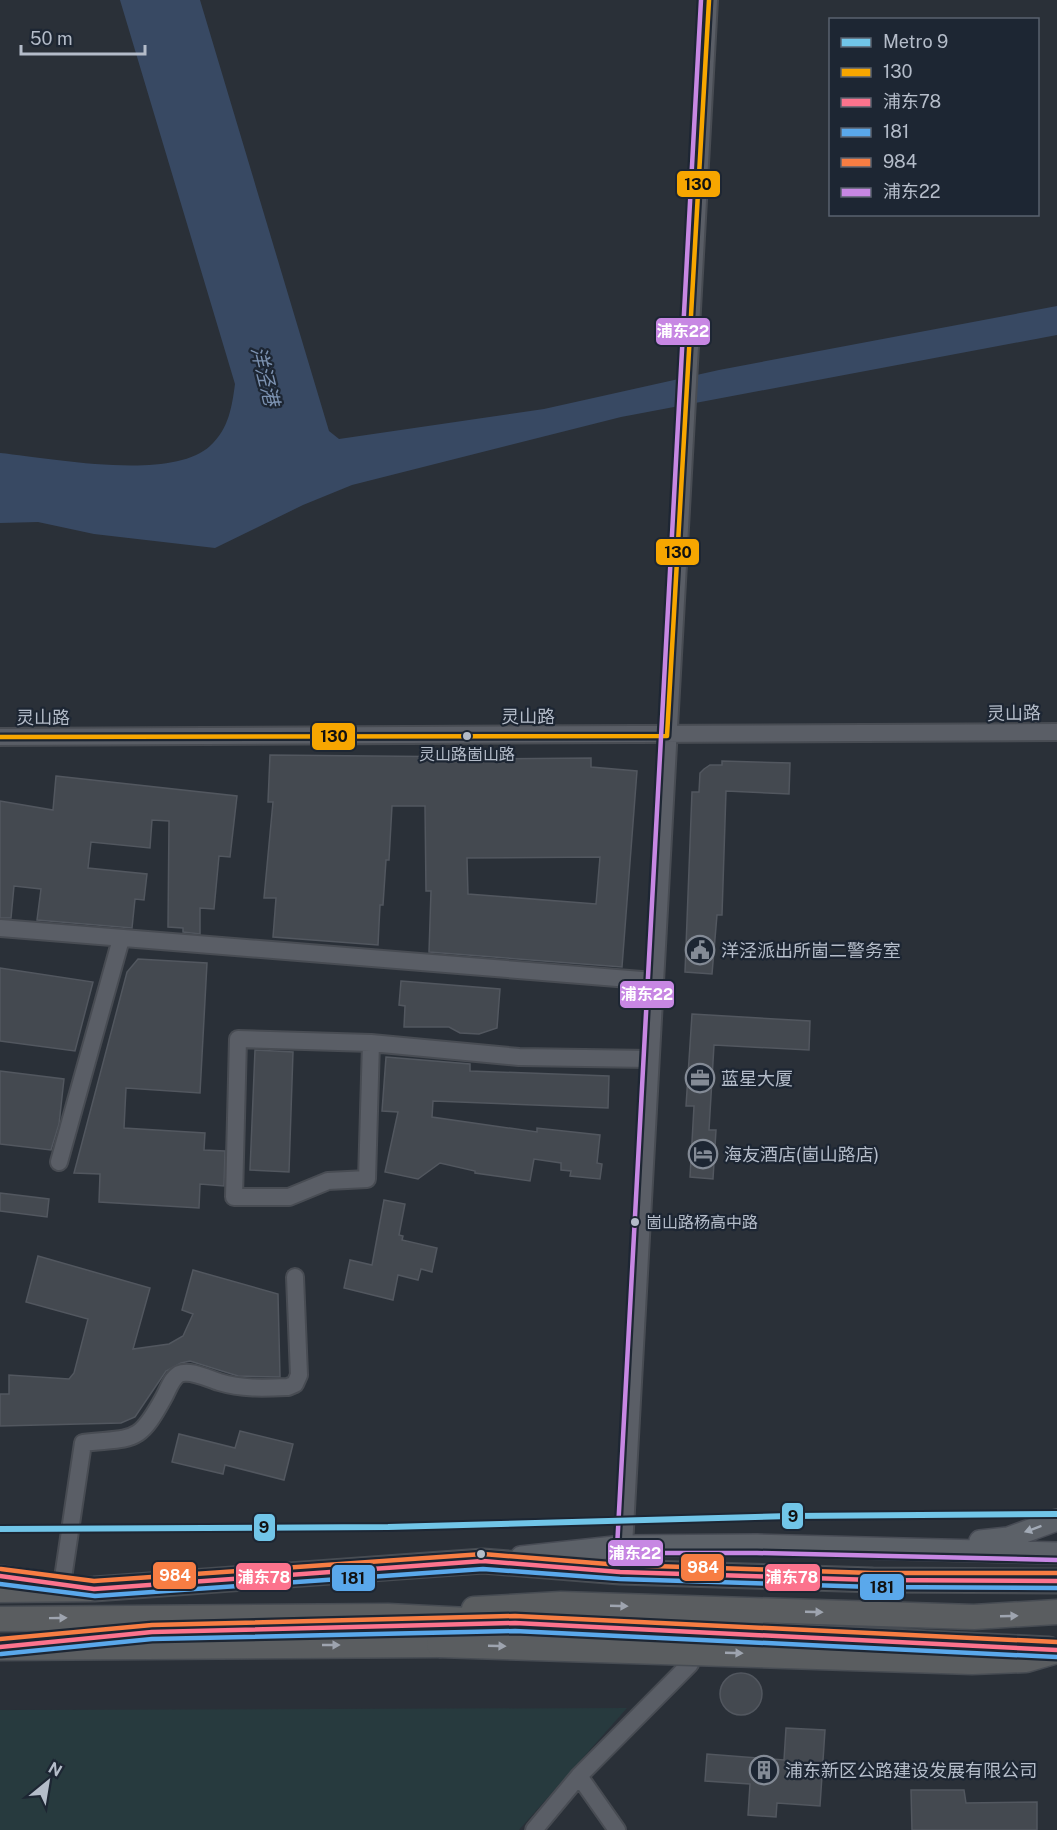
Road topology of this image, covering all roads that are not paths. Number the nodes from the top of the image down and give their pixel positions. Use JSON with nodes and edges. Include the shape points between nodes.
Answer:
{"nodes":[{"id":1,"x":709,"y":0,"type":"edge"},
{"id":2,"x":1057,"y":732,"type":"edge"},
{"id":3,"x":0,"y":736,"type":"edge"},
{"id":4,"x":667,"y":736,"type":"junction"},
{"id":5,"x":0,"y":928,"type":"edge"},
{"id":6,"x":121,"y":939,"type":"junction"},
{"id":7,"x":654,"y":981,"type":"junction"},
{"id":8,"x":371,"y":1043,"type":"junction"},
{"id":9,"x":650,"y":1059,"type":"junction"},
{"id":10,"x":59,"y":1162,"type":"dead end"},
{"id":11,"x":296,"y":1277,"type":"dead end"},
{"id":12,"x":1057,"y":1520,"type":"edge"},
{"id":13,"x":624,"y":1546,"type":"junction"},
{"id":14,"x":920,"y":1550,"type":"junction"},
{"id":15,"x":1057,"y":1553,"type":"edge"},
{"id":16,"x":483,"y":1561,"type":"junction"},
{"id":17,"x":0,"y":1576,"type":"edge"},
{"id":18,"x":1057,"y":1581,"type":"edge"},
{"id":19,"x":62,"y":1585,"type":"junction"},
{"id":20,"x":94,"y":1589,"type":"junction"},
{"id":21,"x":0,"y":1590,"type":"edge"},
{"id":22,"x":1057,"y":1612,"type":"edge"},
{"id":23,"x":388,"y":1616,"type":"junction"},
{"id":24,"x":0,"y":1619,"type":"edge"},
{"id":25,"x":515,"y":1623,"type":"junction"},
{"id":26,"x":688,"y":1632,"type":"junction"},
{"id":27,"x":0,"y":1648,"type":"edge"},
{"id":28,"x":1053,"y":1651,"type":"edge"},
{"id":29,"x":579,"y":1776,"type":"junction"},
{"id":30,"x":534,"y":1830,"type":"edge"},
{"id":31,"x":616,"y":1830,"type":"edge"}],
"edges":[{"from":1,"to":4,"type":"street"},
{"from":2,"to":4,"type":"street","name":"灵山路"},
{"from":3,"to":4,"type":"street","name":"灵山路"},
{"from":4,"to":7,"type":"street"},
{"from":5,"to":6,"type":"street"},
{"from":6,"to":7,"type":"street"},
{"from":6,"to":10,"type":"street"},
{"from":7,"to":9,"type":"street"},
{"from":8,"to":8,"type":"street","via":[[238,1039],[234,1197],[289,1197],[328,1180],[367,1179]]},
{"from":8,"to":9,"type":"street","via":[[519,1057]]},
{"from":9,"to":13,"type":"street"},
{"from":11,"to":19,"type":"street","via":[[295,1384],[239,1388],[190,1373],[180,1374],[140,1433],[83,1443]]},
{"from":12,"to":14,"type":"main road","one_way":true,"via":[[1008,1538]]},
{"from":13,"to":14,"type":"main road"},
{"from":13,"to":16,"type":"main road"},
{"from":14,"to":15,"type":"main road"},
{"from":16,"to":18,"type":"highway","via":[[620,1572]]},
{"from":16,"to":20,"type":"highway"},
{"from":17,"to":19,"type":"main road"},
{"from":19,"to":20,"type":"main road"},
{"from":20,"to":21,"type":"highway"},
{"from":23,"to":22,"type":"highway","one_way":true,"via":[[561,1604],[974,1617]]},
{"from":24,"to":23,"type":"highway","one_way":true},
{"from":23,"to":25,"type":"highway"},
{"from":25,"to":26,"type":"highway"},
{"from":25,"to":27,"type":"main road","via":[[152,1632]]},
{"from":26,"to":28,"type":"highway"},
{"from":26,"to":29,"type":"street","via":[[690,1664]]},
{"from":27,"to":28,"type":"highway","one_way":true,"bridge":true,"via":[[439,1645],[972,1662],[1026,1660]]},
{"from":29,"to":30,"type":"street"},
{"from":29,"to":31,"type":"street"}]}
